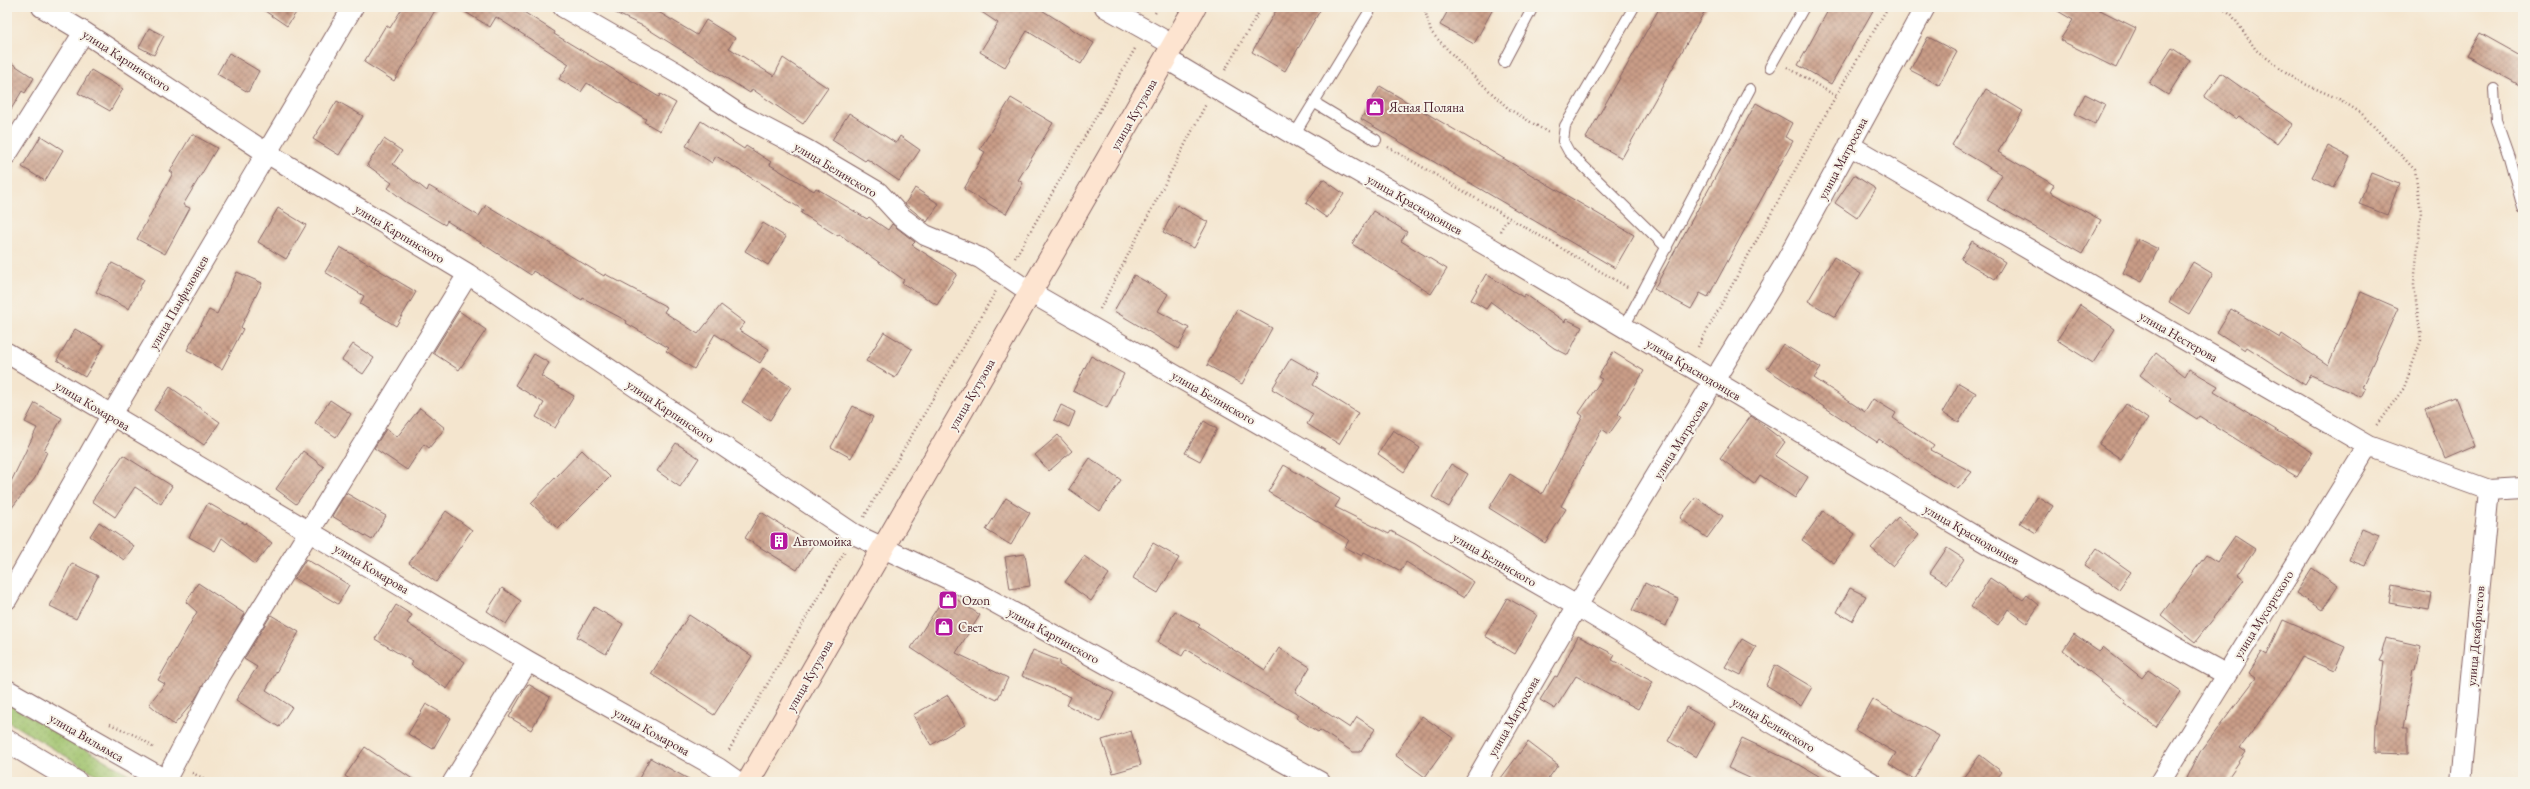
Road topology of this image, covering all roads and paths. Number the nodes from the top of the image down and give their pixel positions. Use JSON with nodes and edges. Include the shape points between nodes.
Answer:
{"nodes":[{"id":1,"x":42,"y":7,"type":"edge"},
{"id":2,"x":353,"y":7,"type":"edge"},
{"id":3,"x":563,"y":7,"type":"edge"},
{"id":4,"x":1105,"y":7,"type":"edge"},
{"id":5,"x":1159,"y":7,"type":"edge"},
{"id":6,"x":1195,"y":7,"type":"edge"},
{"id":7,"x":1262,"y":7,"type":"edge"},
{"id":8,"x":1372,"y":7,"type":"edge"},
{"id":9,"x":1424,"y":7,"type":"edge"},
{"id":10,"x":1533,"y":7,"type":"edge"},
{"id":11,"x":1634,"y":7,"type":"edge"},
{"id":12,"x":1804,"y":7,"type":"edge"},
{"id":13,"x":1888,"y":7,"type":"edge"},
{"id":14,"x":1925,"y":7,"type":"edge"},
{"id":15,"x":2222,"y":7,"type":"edge"},
{"id":16,"x":1145,"y":30,"type":"junction"},
{"id":17,"x":84,"y":32,"type":"junction"},
{"id":18,"x":1169,"y":51,"type":"junction"},
{"id":19,"x":1504,"y":62,"type":"dead end"},
{"id":20,"x":1772,"y":63,"type":"joint"},
{"id":21,"x":1215,"y":87,"type":"junction"},
{"id":22,"x":1750,"y":89,"type":"dead end"},
{"id":23,"x":2494,"y":89,"type":"dead end"},
{"id":24,"x":1836,"y":96,"type":"junction"},
{"id":25,"x":1315,"y":103,"type":"junction"},
{"id":26,"x":1294,"y":135,"type":"junction"},
{"id":27,"x":1376,"y":140,"type":"joint"},
{"id":28,"x":1563,"y":141,"type":"junction"},
{"id":29,"x":1849,"y":145,"type":"junction"},
{"id":30,"x":265,"y":152,"type":"junction"},
{"id":31,"x":7,"y":154,"type":"edge"},
{"id":32,"x":2523,"y":208,"type":"edge"},
{"id":33,"x":1667,"y":248,"type":"junction"},
{"id":34,"x":468,"y":274,"type":"junction"},
{"id":35,"x":1005,"y":275,"type":"junction"},
{"id":36,"x":1030,"y":292,"type":"junction"},
{"id":37,"x":1641,"y":296,"type":"junction"},
{"id":38,"x":1091,"y":326,"type":"junction"},
{"id":39,"x":1624,"y":327,"type":"junction"},
{"id":40,"x":7,"y":353,"type":"edge"},
{"id":41,"x":1688,"y":365,"type":"junction"},
{"id":42,"x":1715,"y":382,"type":"junction"},
{"id":43,"x":111,"y":416,"type":"junction"},
{"id":44,"x":2368,"y":446,"type":"junction"},
{"id":45,"x":2523,"y":488,"type":"edge"},
{"id":46,"x":2489,"y":490,"type":"junction"},
{"id":47,"x":308,"y":530,"type":"junction"},
{"id":48,"x":854,"y":534,"type":"junction"},
{"id":49,"x":882,"y":547,"type":"junction"},
{"id":50,"x":7,"y":600,"type":"edge"},
{"id":51,"x":1577,"y":606,"type":"junction"},
{"id":52,"x":528,"y":661,"type":"junction"},
{"id":53,"x":2225,"y":674,"type":"junction"},
{"id":54,"x":7,"y":692,"type":"edge"},
{"id":55,"x":7,"y":741,"type":"edge"},
{"id":56,"x":718,"y":768,"type":"junction"},
{"id":57,"x":166,"y":781,"type":"edge"},
{"id":58,"x":76,"y":782,"type":"edge"},
{"id":59,"x":453,"y":782,"type":"edge"},
{"id":60,"x":738,"y":782,"type":"edge"},
{"id":61,"x":748,"y":782,"type":"edge"},
{"id":62,"x":1320,"y":782,"type":"edge"},
{"id":63,"x":1475,"y":782,"type":"edge"},
{"id":64,"x":1871,"y":782,"type":"edge"},
{"id":65,"x":2160,"y":782,"type":"edge"},
{"id":66,"x":2461,"y":782,"type":"edge"}],
"edges":[{"from":1,"to":17,"type":"street","name":"улица Карпинского"},
{"from":2,"to":30,"type":"street","name":"улица Панфиловцев"},
{"from":3,"to":35,"type":"street","name":"улица Белинского","via":[[677,73],[740,115],[807,150],[878,192],[901,217],[925,235],[980,258]]},
{"from":4,"to":16,"type":"street","name":"улица Краснодонцев"},
{"from":5,"to":16,"type":"path"},
{"from":6,"to":18,"type":"main road","name":"улица Кутузова"},
{"from":7,"to":21,"type":"path"},
{"from":8,"to":25,"type":"lane"},
{"from":9,"to":28,"type":"path","via":[[1431,32],[1466,70],[1509,109]]},
{"from":10,"to":19,"type":"lane"},
{"from":11,"to":28,"type":"lane","via":[[1565,126]]},
{"from":12,"to":20,"type":"lane"},
{"from":13,"to":24,"type":"path"},
{"from":14,"to":29,"type":"street","name":"улица Матросова"},
{"from":15,"to":44,"type":"path","via":[[2232,16],[2256,50],[2298,81],[2339,99],[2361,113],[2415,170],[2421,212],[2414,286],[2421,340],[2404,388],[2375,426]]},
{"from":16,"to":18,"type":"street","name":"улица Краснодонцев"},
{"from":16,"to":35,"type":"path"},
{"from":17,"to":30,"type":"street","name":"улица Карпинского"},
{"from":17,"to":31,"type":"street"},
{"from":18,"to":21,"type":"street","name":"улица Краснодонцев"},
{"from":18,"to":36,"type":"main road","name":"улица Кутузова"},
{"from":20,"to":24,"type":"path"},
{"from":21,"to":26,"type":"street","name":"улица Краснодонцев"},
{"from":21,"to":38,"type":"path"},
{"from":22,"to":33,"type":"lane"},
{"from":23,"to":32,"type":"lane","via":[[2496,120]]},
{"from":24,"to":41,"type":"path"},
{"from":25,"to":26,"type":"lane"},
{"from":25,"to":27,"type":"lane"},
{"from":26,"to":39,"type":"street","name":"улица Краснодонцев"},
{"from":27,"to":37,"type":"path"},
{"from":28,"to":33,"type":"lane","via":[[1569,152]]},
{"from":29,"to":42,"type":"street","name":"улица Матросова","via":[[1783,267]]},
{"from":29,"to":44,"type":"street","name":"улица Нестерова"},
{"from":30,"to":34,"type":"street","name":"улица Карпинского"},
{"from":30,"to":43,"type":"street","name":"улица Панфиловцев"},
{"from":33,"to":37,"type":"lane"},
{"from":34,"to":47,"type":"street"},
{"from":34,"to":48,"type":"street","name":"улица Карпинского"},
{"from":35,"to":36,"type":"street","name":"улица Белинского"},
{"from":35,"to":48,"type":"path"},
{"from":36,"to":38,"type":"street","name":"улица Белинского"},
{"from":36,"to":49,"type":"main road","name":"улица Кутузова"},
{"from":37,"to":39,"type":"lane"},
{"from":38,"to":51,"type":"street","name":"улица Белинского"},
{"from":39,"to":41,"type":"street","name":"улица Краснодонцев"},
{"from":40,"to":43,"type":"street","name":"улица Комарова"},
{"from":41,"to":42,"type":"street","name":"улица Краснодонцев"},
{"from":42,"to":51,"type":"street","name":"улица Матросова"},
{"from":42,"to":53,"type":"street","name":"улица Краснодонцев","via":[[1998,550]]},
{"from":43,"to":47,"type":"street","name":"улица Комарова"},
{"from":43,"to":50,"type":"street","name":"улица Панфиловцев"},
{"from":44,"to":46,"type":"street","name":"улица Нестерова"},
{"from":44,"to":53,"type":"street","name":"улица Мусоргского"},
{"from":45,"to":46,"type":"street","name":"улица Нестерова"},
{"from":46,"to":66,"type":"street","name":"улица Декабристов"},
{"from":47,"to":52,"type":"street","name":"улица Комарова"},
{"from":47,"to":57,"type":"street","via":[[220,676]]},
{"from":48,"to":49,"type":"street","name":"улица Карпинского"},
{"from":48,"to":56,"type":"path"},
{"from":49,"to":61,"type":"main road","name":"улица Кутузова"},
{"from":49,"to":62,"type":"street","name":"улица Карпинского","via":[[976,592]]},
{"from":51,"to":63,"type":"street","name":"улица Матросова"},
{"from":51,"to":64,"type":"street","name":"улица Белинского"},
{"from":52,"to":56,"type":"street","name":"улица Комарова"},
{"from":52,"to":59,"type":"street"},
{"from":53,"to":65,"type":"street","name":"улица Мусоргского"},
{"from":54,"to":57,"type":"street","name":"улица Вильямса"},
{"from":55,"to":58,"type":"street"},
{"from":56,"to":60,"type":"street","name":"улица Комарова"}]}
